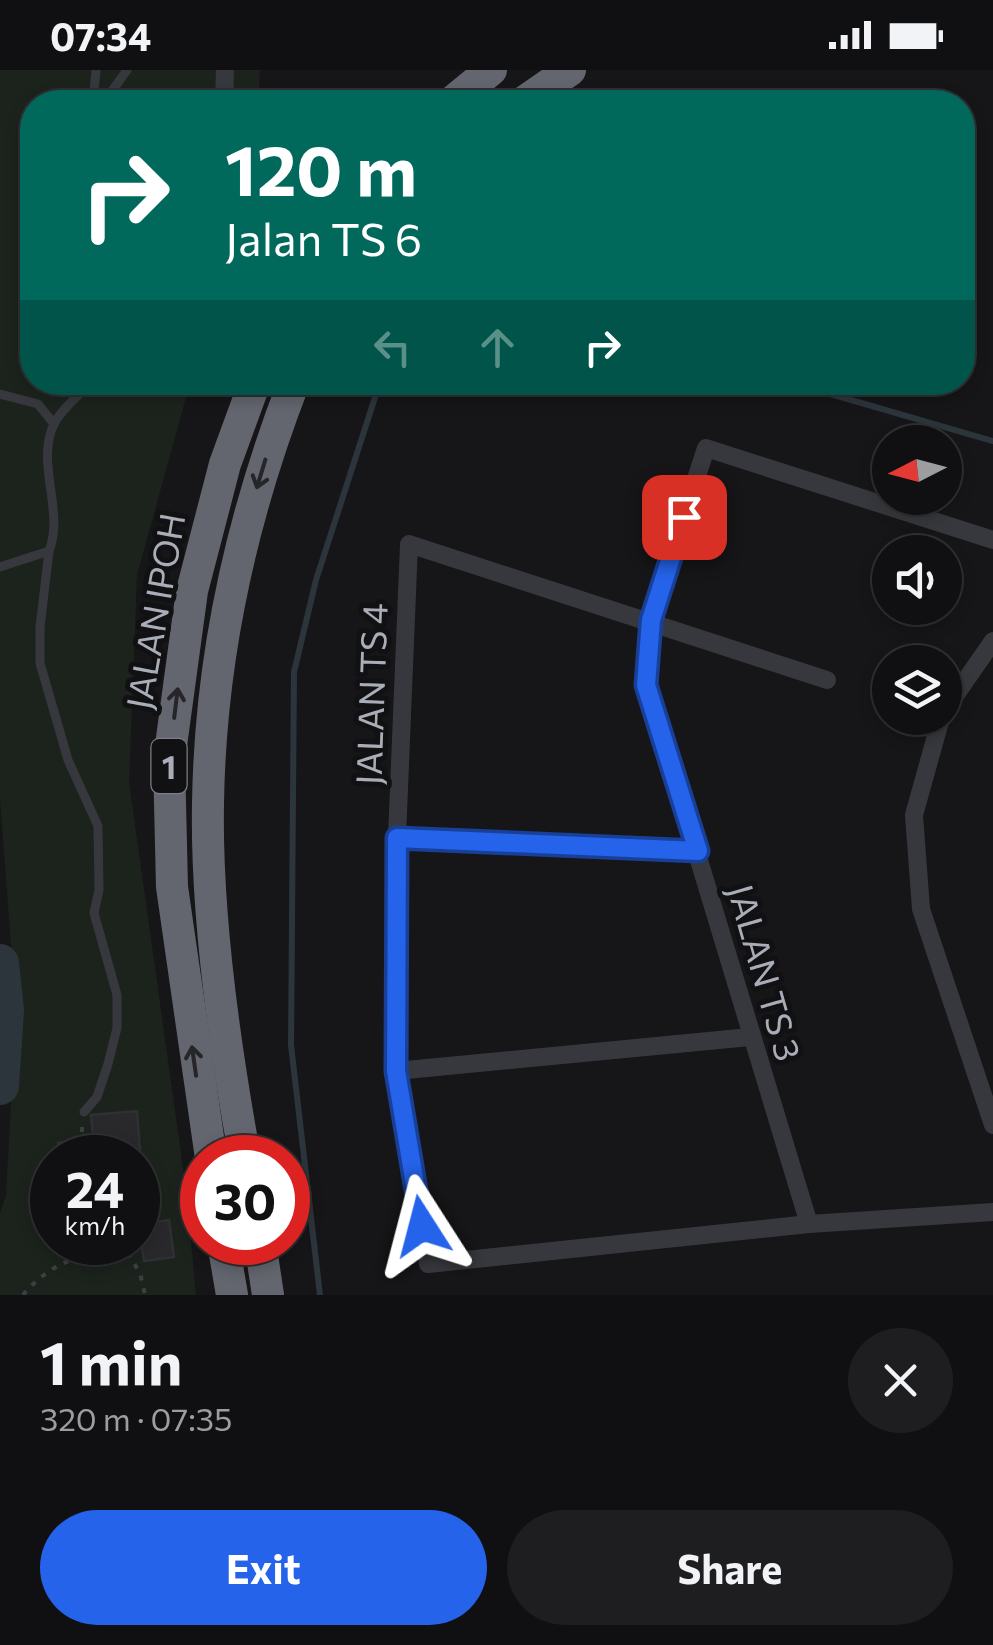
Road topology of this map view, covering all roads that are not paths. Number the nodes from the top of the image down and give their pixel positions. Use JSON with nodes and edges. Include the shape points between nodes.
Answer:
{"nodes":[{"id":1,"x":491,"y":70,"type":"edge"},
{"id":2,"x":570,"y":70,"type":"edge"},
{"id":3,"x":467,"y":90,"type":"edge"},
{"id":4,"x":541,"y":90,"type":"edge"},
{"id":5,"x":0,"y":394,"type":"edge"},
{"id":6,"x":80,"y":395,"type":"edge"},
{"id":7,"x":233,"y":395,"type":"edge"},
{"id":8,"x":249,"y":395,"type":"edge"},
{"id":9,"x":289,"y":395,"type":"edge"},
{"id":10,"x":54,"y":424,"type":"junction"},
{"id":11,"x":224,"y":464,"type":"junction"},
{"id":12,"x":993,"y":540,"type":"edge"},
{"id":13,"x":49,"y":551,"type":"junction"},
{"id":14,"x":0,"y":567,"type":"edge"},
{"id":15,"x":651,"y":620,"type":"junction"},
{"id":16,"x":993,"y":641,"type":"edge"},
{"id":17,"x":827,"y":680,"type":"dead end"},
{"id":18,"x":962,"y":686,"type":"edge"},
{"id":19,"x":936,"y":735,"type":"edge"},
{"id":20,"x":397,"y":838,"type":"junction"},
{"id":21,"x":698,"y":851,"type":"junction"},
{"id":22,"x":750,"y":1038,"type":"junction"},
{"id":23,"x":396,"y":1071,"type":"junction"},
{"id":24,"x":84,"y":1112,"type":"road end"},
{"id":25,"x":993,"y":1124,"type":"edge"},
{"id":26,"x":207,"y":1135,"type":"edge"},
{"id":27,"x":242,"y":1135,"type":"edge"},
{"id":28,"x":993,"y":1212,"type":"edge"},
{"id":29,"x":809,"y":1224,"type":"junction"},
{"id":30,"x":227,"y":1265,"type":"edge"},
{"id":31,"x":263,"y":1265,"type":"edge"},
{"id":32,"x":232,"y":1295,"type":"edge"},
{"id":33,"x":268,"y":1295,"type":"edge"}],
"edges":[{"from":1,"to":3,"type":"highway"},
{"from":2,"to":4,"type":"highway"},
{"from":5,"to":10,"type":"lane","via":[[38,404]]},
{"from":6,"to":10,"type":"lane"},
{"from":7,"to":11,"type":"highway"},
{"from":8,"to":11,"type":"highway","name":"JALAN IPOH","number":"1"},
{"from":9,"to":27,"type":"highway","number":"1","one_way":true,"via":[[244,542],[210,748],[214,914]]},
{"from":10,"to":13,"type":"lane","via":[[48,454],[57,531]]},
{"from":26,"to":11,"type":"highway","name":"JALAN IPOH","number":"1","one_way":true,"via":[[172,887],[170,760],[192,591]]},
{"from":12,"to":15,"type":"street","name":"JALAN TS 3","via":[[706,448]]},
{"from":13,"to":14,"type":"lane"},
{"from":13,"to":24,"type":"lane","via":[[40,663],[68,760],[98,826],[94,913],[117,995],[118,1028],[97,1097]]},
{"from":15,"to":17,"type":"street"},
{"from":15,"to":20,"type":"street","name":"JALAN TS 4","via":[[408,544]]},
{"from":15,"to":21,"type":"street","name":"JALAN TS 3","via":[[646,685]]},
{"from":16,"to":18,"type":"street"},
{"from":19,"to":25,"type":"street","via":[[914,815],[922,908]]},
{"from":20,"to":21,"type":"street"},
{"from":20,"to":23,"type":"street","name":"JALAN TS 4"},
{"from":21,"to":22,"type":"street","name":"JALAN TS 3"},
{"from":22,"to":23,"type":"street"},
{"from":22,"to":29,"type":"street","name":"JALAN TS 3"},
{"from":23,"to":29,"type":"street","name":"JALAN TS 4","via":[[428,1264]]},
{"from":28,"to":29,"type":"street"},
{"from":30,"to":32,"type":"highway"},
{"from":31,"to":33,"type":"highway"}]}
